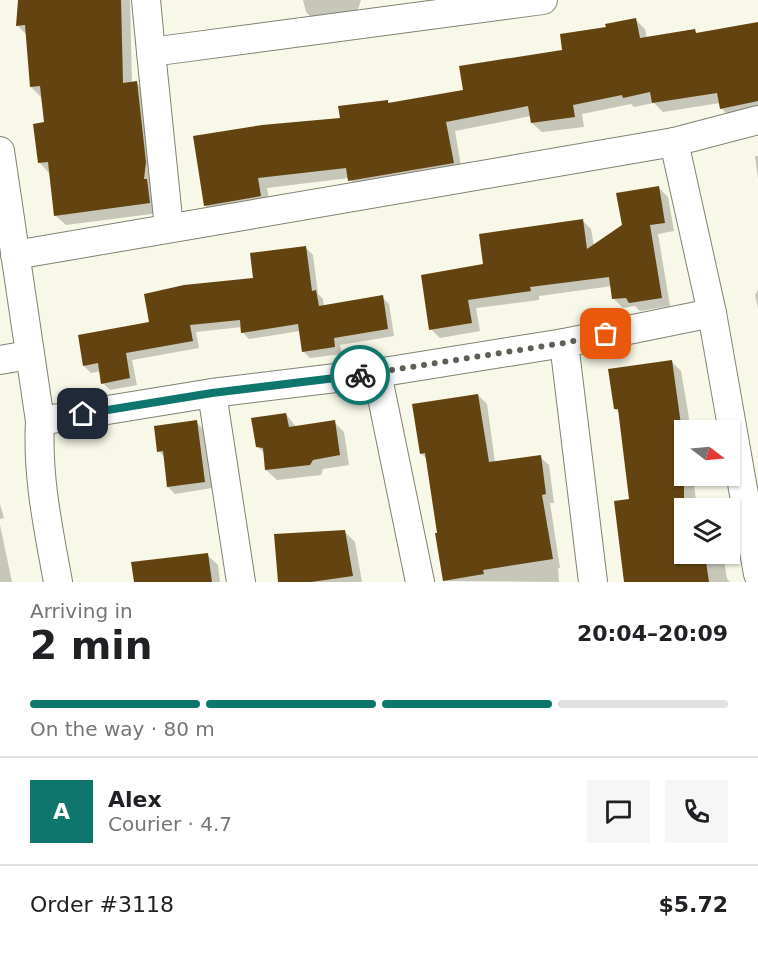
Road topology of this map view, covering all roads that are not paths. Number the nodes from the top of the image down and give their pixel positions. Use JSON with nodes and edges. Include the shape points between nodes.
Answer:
{"nodes":[{"id":1,"x":146,"y":0,"type":"edge"},
{"id":2,"x":543,"y":0,"type":"edge"},
{"id":3,"x":151,"y":52,"type":"junction"},
{"id":4,"x":758,"y":120,"type":"edge"},
{"id":5,"x":674,"y":142,"type":"junction"},
{"id":6,"x":0,"y":151,"type":"edge"},
{"id":7,"x":3,"y":199,"type":"edge"},
{"id":8,"x":170,"y":228,"type":"junction"},
{"id":9,"x":15,"y":255,"type":"junction"},
{"id":10,"x":712,"y":313,"type":"junction"},
{"id":11,"x":564,"y":343,"type":"junction"},
{"id":12,"x":29,"y":355,"type":"junction"},
{"id":13,"x":0,"y":360,"type":"edge"},
{"id":14,"x":378,"y":373,"type":"junction"},
{"id":15,"x":212,"y":393,"type":"junction"},
{"id":16,"x":40,"y":421,"type":"junction"},
{"id":17,"x":758,"y":574,"type":"edge"},
{"id":18,"x":58,"y":582,"type":"edge"},
{"id":19,"x":241,"y":582,"type":"edge"},
{"id":20,"x":420,"y":582,"type":"edge"},
{"id":21,"x":593,"y":582,"type":"edge"}],
"edges":[{"from":1,"to":3,"type":"street"},
{"from":2,"to":3,"type":"street"},
{"from":3,"to":8,"type":"street"},
{"from":4,"to":5,"type":"street"},
{"from":5,"to":8,"type":"street"},
{"from":5,"to":10,"type":"street"},
{"from":6,"to":7,"type":"street"},
{"from":7,"to":9,"type":"street"},
{"from":8,"to":9,"type":"street"},
{"from":9,"to":12,"type":"street"},
{"from":10,"to":11,"type":"street"},
{"from":10,"to":17,"type":"street"},
{"from":11,"to":14,"type":"street"},
{"from":11,"to":21,"type":"street"},
{"from":12,"to":13,"type":"street"},
{"from":12,"to":16,"type":"street"},
{"from":14,"to":15,"type":"street"},
{"from":14,"to":20,"type":"street"},
{"from":15,"to":16,"type":"street"},
{"from":15,"to":19,"type":"street"},
{"from":16,"to":18,"type":"street","via":[[42,497]]}]}
